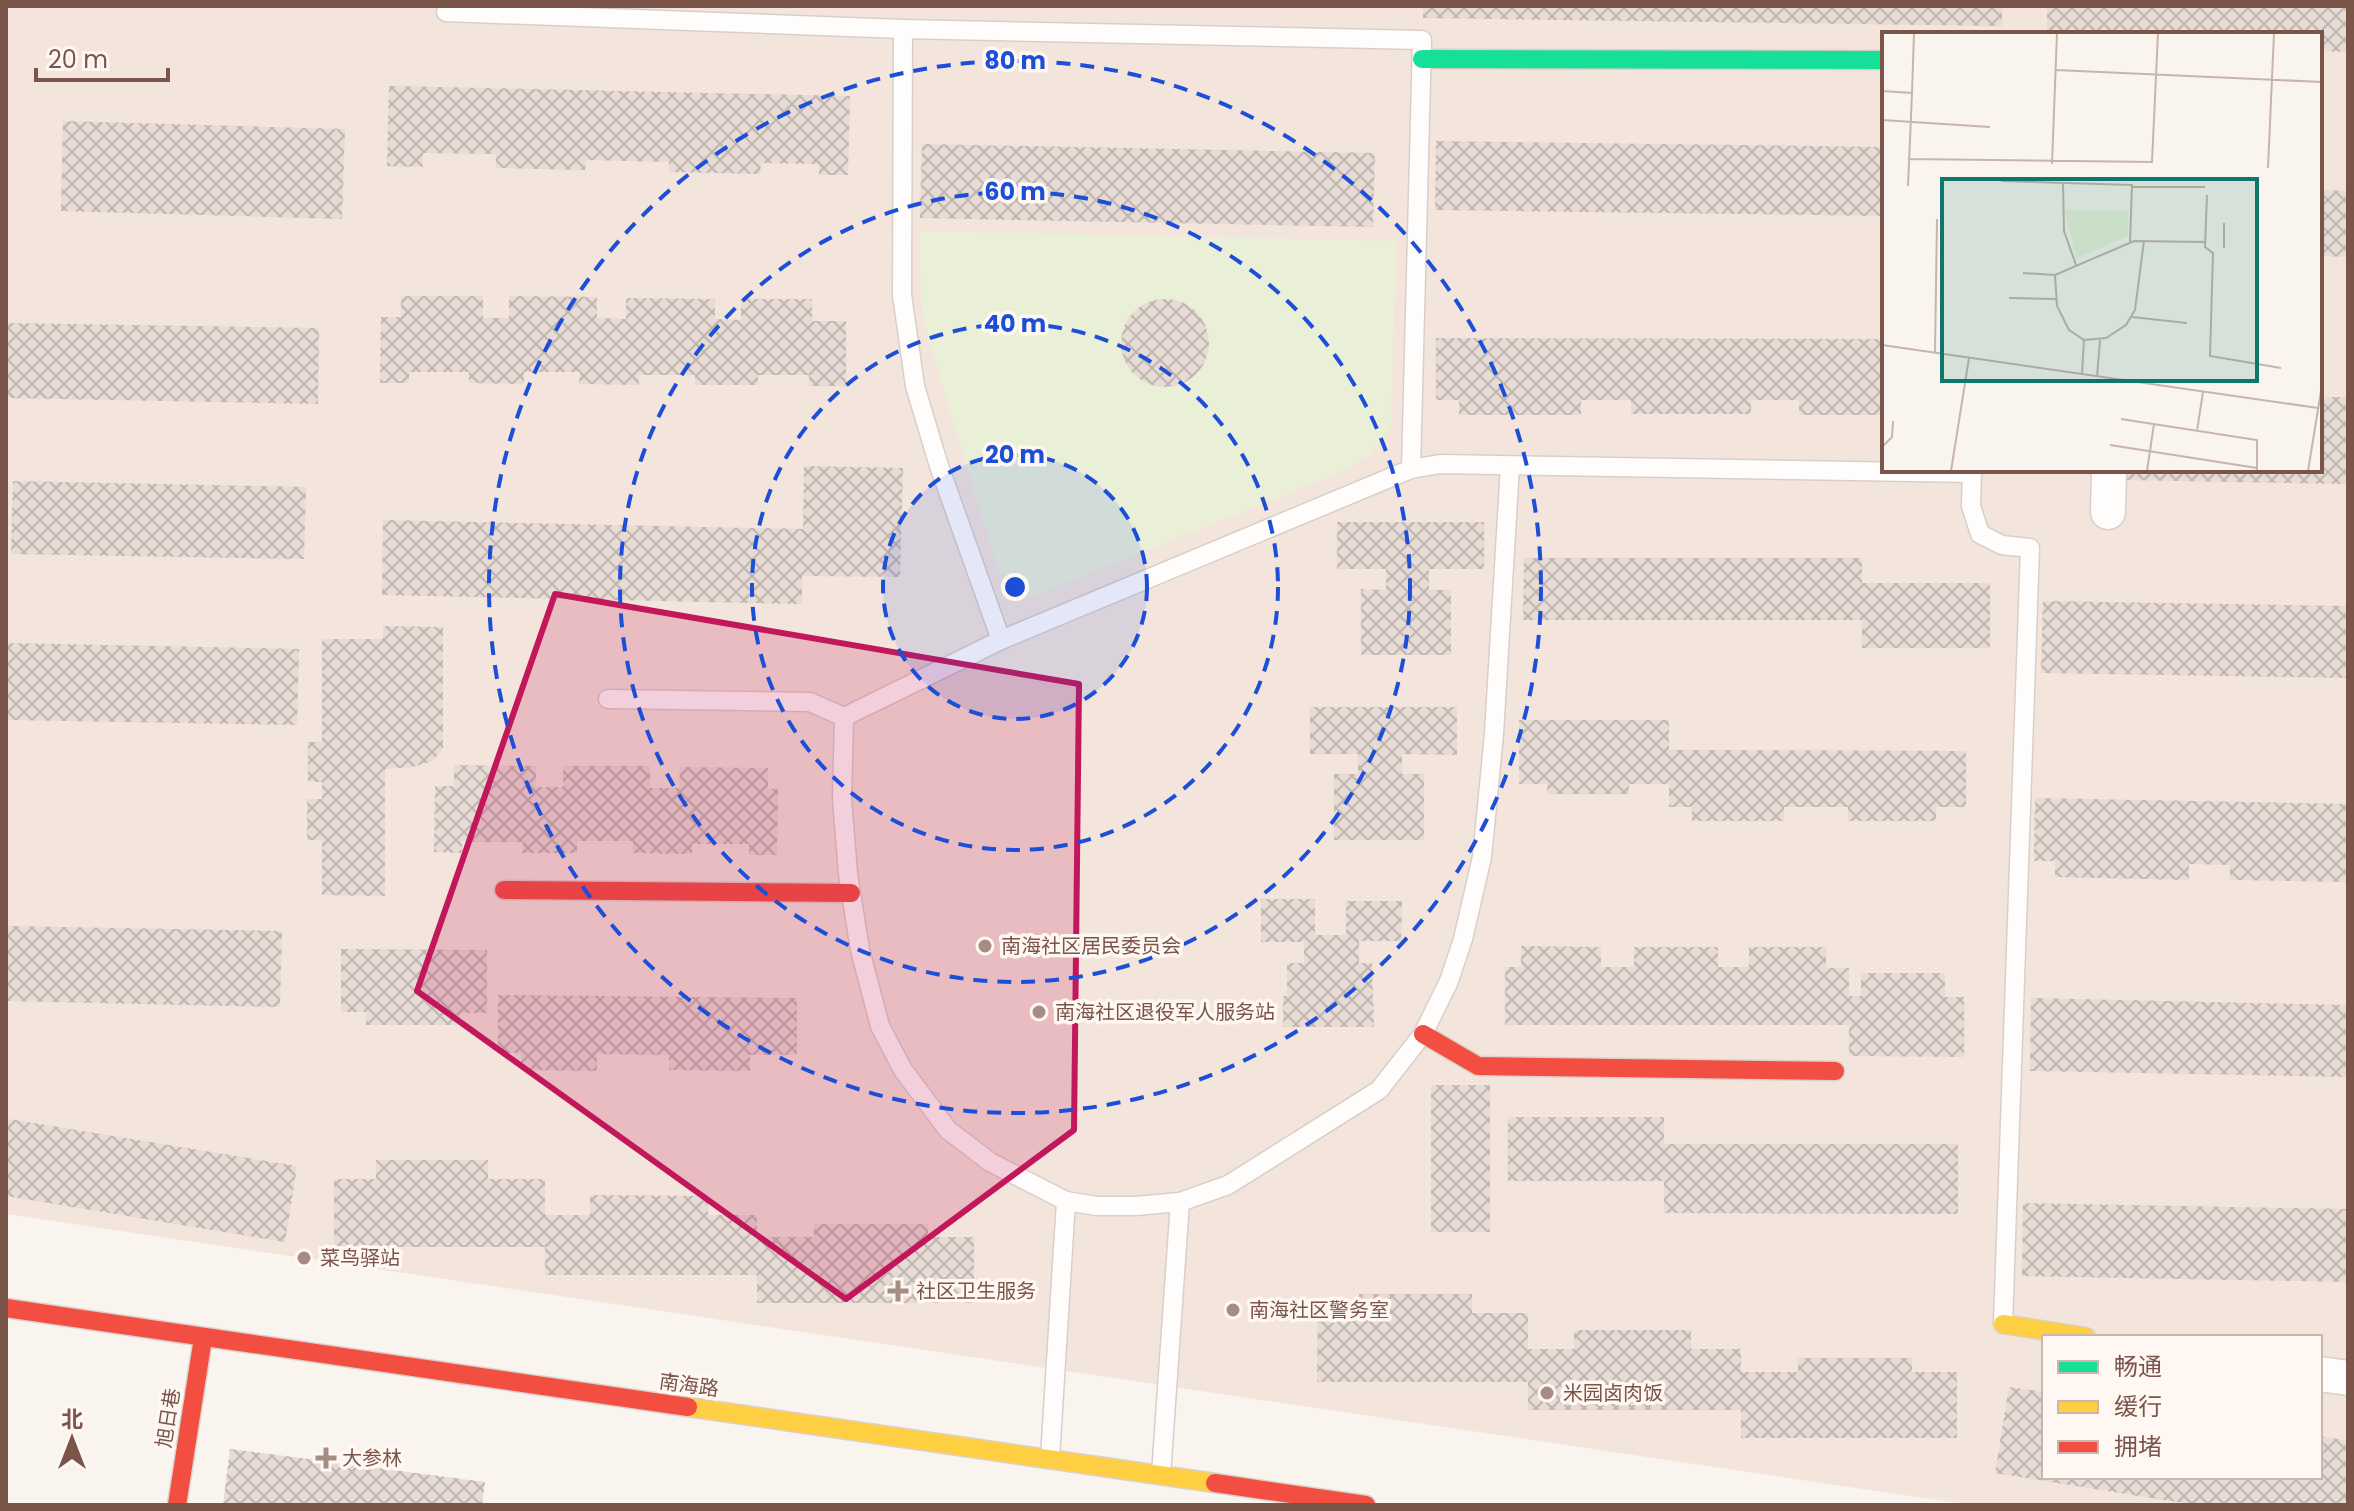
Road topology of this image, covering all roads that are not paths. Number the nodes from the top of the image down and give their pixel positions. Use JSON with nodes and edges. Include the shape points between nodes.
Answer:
{"nodes":[{"id":1,"x":446,"y":12,"type":"dead end"},
{"id":2,"x":903,"y":29,"type":"junction"},
{"id":3,"x":1422,"y":59,"type":"junction"},
{"id":4,"x":1882,"y":60,"type":"edge"},
{"id":5,"x":1510,"y":466,"type":"junction"},
{"id":6,"x":1411,"y":469,"type":"junction"},
{"id":7,"x":1882,"y":471,"type":"edge"},
{"id":8,"x":1972,"y":472,"type":"edge"},
{"id":9,"x":2109,"y":472,"type":"edge"},
{"id":10,"x":2108,"y":512,"type":"dead end"},
{"id":11,"x":1001,"y":640,"type":"junction"},
{"id":12,"x":608,"y":699,"type":"dead end"},
{"id":13,"x":844,"y":717,"type":"junction"},
{"id":14,"x":504,"y":890,"type":"dead end"},
{"id":15,"x":851,"y":893,"type":"junction"},
{"id":16,"x":1423,"y":1034,"type":"junction"},
{"id":17,"x":1835,"y":1071,"type":"dead end"},
{"id":18,"x":1066,"y":1201,"type":"junction"},
{"id":19,"x":1180,"y":1202,"type":"junction"},
{"id":20,"x":6,"y":1308,"type":"edge"},
{"id":21,"x":2003,"y":1324,"type":"joint"},
{"id":22,"x":2073,"y":1335,"type":"edge"},
{"id":23,"x":203,"y":1338,"type":"junction"},
{"id":24,"x":2322,"y":1374,"type":"edge"},
{"id":25,"x":2348,"y":1378,"type":"edge"},
{"id":26,"x":1050,"y":1458,"type":"junction"},
{"id":27,"x":1161,"y":1475,"type":"junction"},
{"id":28,"x":177,"y":1505,"type":"edge"},
{"id":29,"x":1366,"y":1505,"type":"edge"}],
"edges":[{"from":1,"to":2,"type":"lane"},
{"from":2,"to":3,"type":"lane","via":[[1422,40]]},
{"from":2,"to":11,"type":"lane","via":[[902,295],[915,386]]},
{"from":3,"to":4,"type":"street"},
{"from":3,"to":6,"type":"lane"},
{"from":5,"to":6,"type":"lane","via":[[1440,464]]},
{"from":5,"to":7,"type":"lane"},
{"from":5,"to":16,"type":"lane","via":[[1482,857],[1449,981]]},
{"from":6,"to":11,"type":"lane"},
{"from":8,"to":21,"type":"lane","via":[[1971,506],[1980,534],[2002,545],[2030,548]]},
{"from":9,"to":10,"type":"street"},
{"from":11,"to":13,"type":"lane"},
{"from":12,"to":13,"type":"lane","via":[[810,702]]},
{"from":13,"to":15,"type":"lane","via":[[842,799]]},
{"from":14,"to":15,"type":"street"},
{"from":15,"to":18,"type":"lane","via":[[880,1026],[903,1070],[948,1130],[990,1162]]},
{"from":16,"to":17,"type":"street","via":[[1478,1066]]},
{"from":16,"to":19,"type":"lane","via":[[1379,1090],[1228,1185]]},
{"from":18,"to":19,"type":"lane","via":[[1097,1206]]},
{"from":18,"to":26,"type":"lane"},
{"from":19,"to":27,"type":"lane"},
{"from":20,"to":23,"type":"street","name":"南海路"},
{"from":21,"to":22,"type":"street"},
{"from":23,"to":26,"type":"street","name":"南海路"},
{"from":23,"to":28,"type":"street","name":"旭日巷"},
{"from":24,"to":25,"type":"street"},
{"from":26,"to":27,"type":"street","name":"南海路"},
{"from":27,"to":29,"type":"street","name":"南海路"}]}
